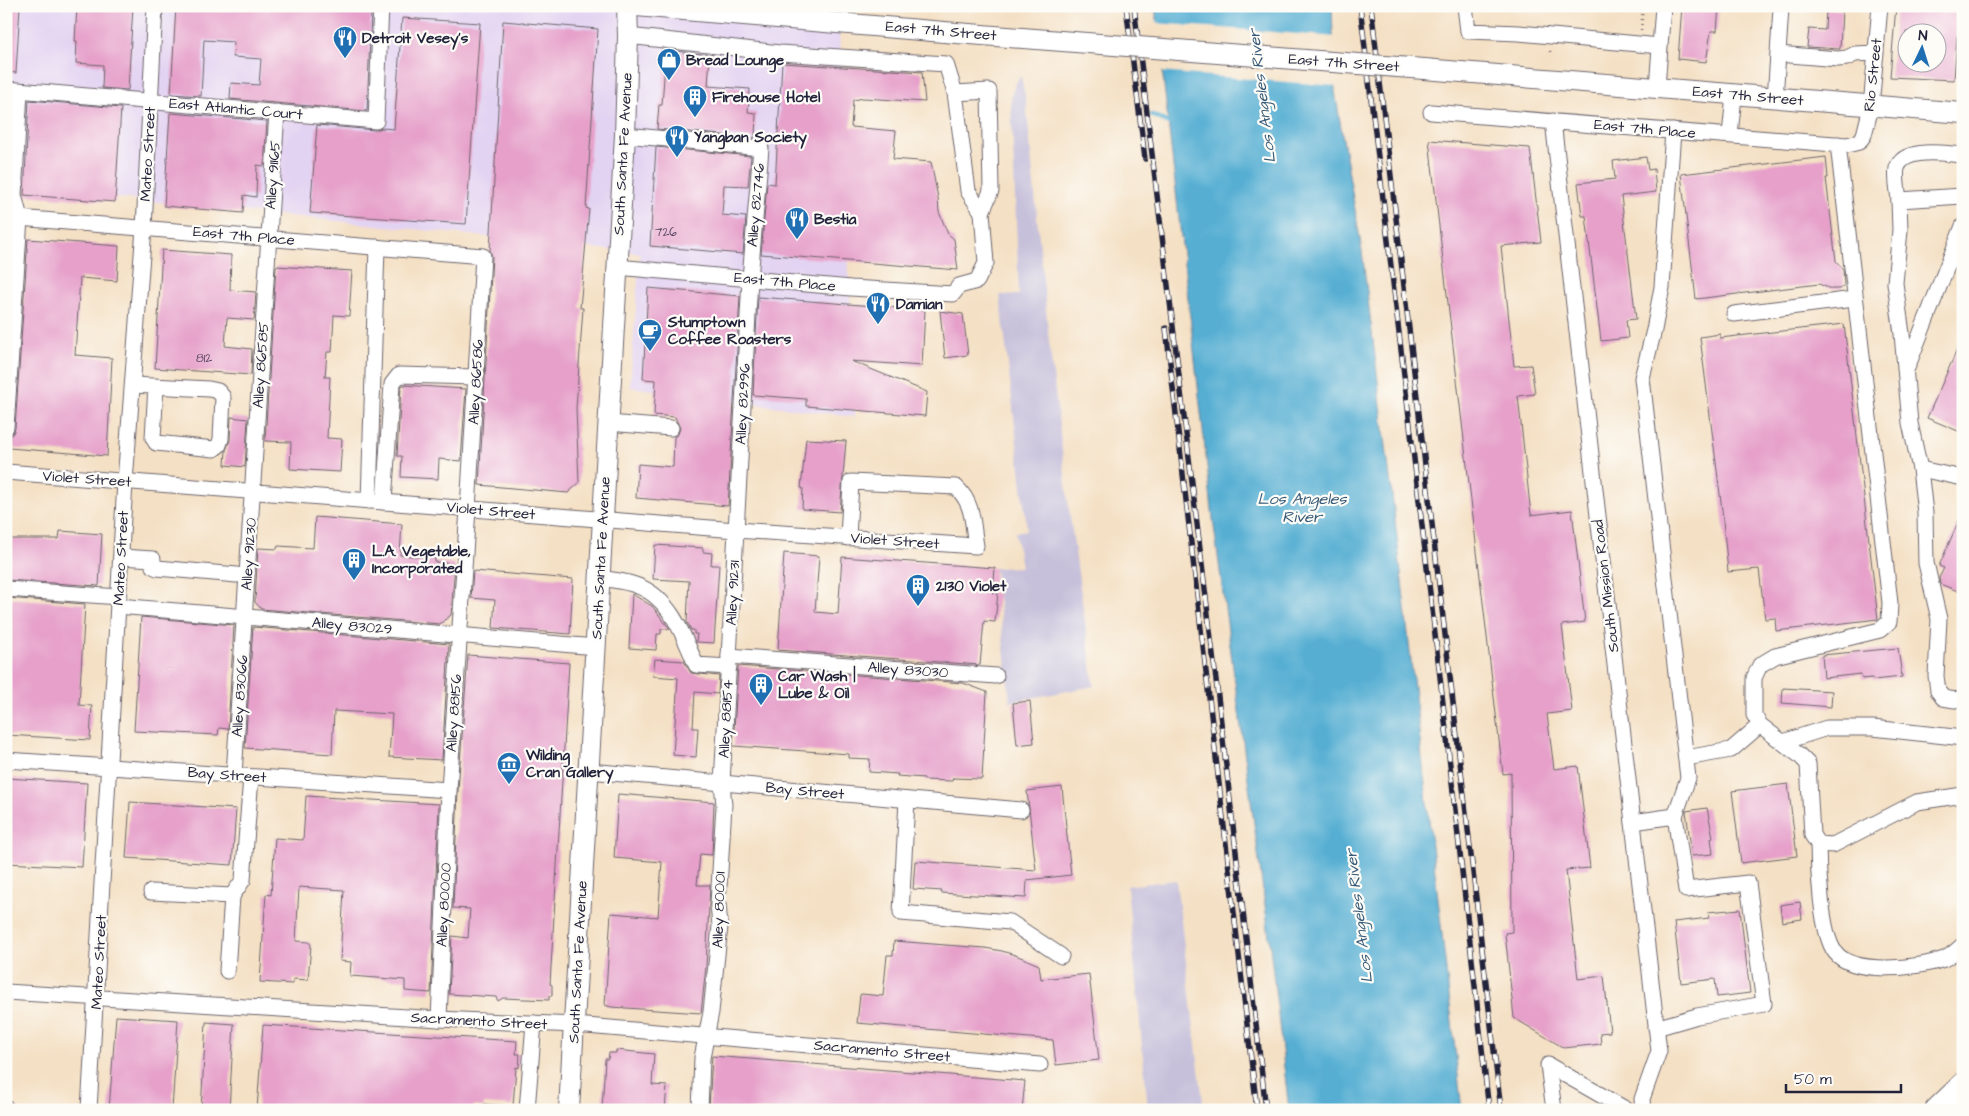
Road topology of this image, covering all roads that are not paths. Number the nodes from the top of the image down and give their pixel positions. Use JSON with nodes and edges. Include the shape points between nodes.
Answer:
{"nodes":[{"id":1,"x":155,"y":6,"type":"edge"},
{"id":2,"x":381,"y":6,"type":"edge"},
{"id":3,"x":627,"y":6,"type":"edge"},
{"id":4,"x":636,"y":6,"type":"edge"},
{"id":5,"x":1465,"y":6,"type":"edge"},
{"id":6,"x":1663,"y":6,"type":"edge"},
{"id":7,"x":1880,"y":6,"type":"edge"},
{"id":8,"x":1781,"y":8,"type":"dead end"},
{"id":9,"x":628,"y":36,"type":"junction"},
{"id":10,"x":1660,"y":46,"type":"junction"},
{"id":11,"x":1876,"y":53,"type":"junction"},
{"id":12,"x":1778,"y":54,"type":"junction"},
{"id":13,"x":1657,"y":88,"type":"junction"},
{"id":14,"x":13,"y":90,"type":"edge"},
{"id":15,"x":956,"y":93,"type":"junction"},
{"id":16,"x":1734,"y":96,"type":"junction"},
{"id":17,"x":1775,"y":99,"type":"junction"},
{"id":18,"x":151,"y":102,"type":"junction"},
{"id":19,"x":1871,"y":107,"type":"junction"},
{"id":20,"x":277,"y":112,"type":"junction"},
{"id":21,"x":1431,"y":112,"type":"dead end"},
{"id":22,"x":1963,"y":113,"type":"edge"},
{"id":23,"x":1553,"y":121,"type":"junction"},
{"id":24,"x":1673,"y":131,"type":"junction"},
{"id":25,"x":624,"y":135,"type":"junction"},
{"id":26,"x":1730,"y":135,"type":"junction"},
{"id":27,"x":1859,"y":142,"type":"joint"},
{"id":28,"x":1838,"y":144,"type":"junction"},
{"id":29,"x":1963,"y":155,"type":"edge"},
{"id":30,"x":1963,"y":196,"type":"edge"},
{"id":31,"x":1899,"y":200,"type":"junction"},
{"id":32,"x":982,"y":212,"type":"junction"},
{"id":33,"x":13,"y":217,"type":"edge"},
{"id":34,"x":1963,"y":226,"type":"edge"},
{"id":35,"x":144,"y":228,"type":"junction"},
{"id":36,"x":269,"y":239,"type":"junction"},
{"id":37,"x":377,"y":247,"type":"junction"},
{"id":38,"x":483,"y":256,"type":"joint"},
{"id":39,"x":617,"y":267,"type":"junction"},
{"id":40,"x":750,"y":279,"type":"junction"},
{"id":41,"x":1854,"y":299,"type":"junction"},
{"id":42,"x":1734,"y":314,"type":"dead end"},
{"id":43,"x":9,"y":343,"type":"edge"},
{"id":44,"x":1906,"y":371,"type":"junction"},
{"id":45,"x":476,"y":377,"type":"junction"},
{"id":46,"x":133,"y":385,"type":"junction"},
{"id":47,"x":156,"y":386,"type":"junction"},
{"id":48,"x":608,"y":423,"type":"junction"},
{"id":49,"x":6,"y":427,"type":"edge"},
{"id":50,"x":671,"y":428,"type":"dead end"},
{"id":51,"x":129,"y":429,"type":"junction"},
{"id":52,"x":154,"y":430,"type":"junction"},
{"id":53,"x":1920,"y":469,"type":"junction"},
{"id":54,"x":6,"y":472,"type":"edge"},
{"id":55,"x":1963,"y":478,"type":"edge"},
{"id":56,"x":125,"y":482,"type":"junction"},
{"id":57,"x":253,"y":492,"type":"junction"},
{"id":58,"x":376,"y":501,"type":"junction"},
{"id":59,"x":468,"y":509,"type":"junction"},
{"id":60,"x":603,"y":519,"type":"junction"},
{"id":61,"x":736,"y":530,"type":"junction"},
{"id":62,"x":848,"y":538,"type":"junction"},
{"id":63,"x":121,"y":557,"type":"junction"},
{"id":64,"x":237,"y":575,"type":"dead end"},
{"id":65,"x":600,"y":578,"type":"junction"},
{"id":66,"x":6,"y":590,"type":"edge"},
{"id":67,"x":119,"y":602,"type":"junction"},
{"id":68,"x":245,"y":617,"type":"junction"},
{"id":69,"x":459,"y":636,"type":"junction"},
{"id":70,"x":596,"y":647,"type":"junction"},
{"id":71,"x":729,"y":662,"type":"junction"},
{"id":72,"x":996,"y":676,"type":"dead end"},
{"id":73,"x":1963,"y":698,"type":"edge"},
{"id":74,"x":1760,"y":725,"type":"junction"},
{"id":75,"x":1963,"y":738,"type":"edge"},
{"id":76,"x":1783,"y":742,"type":"junction"},
{"id":77,"x":1686,"y":758,"type":"junction"},
{"id":78,"x":6,"y":760,"type":"edge"},
{"id":79,"x":109,"y":767,"type":"junction"},
{"id":80,"x":589,"y":772,"type":"junction"},
{"id":81,"x":234,"y":775,"type":"junction"},
{"id":82,"x":251,"y":776,"type":"junction"},
{"id":83,"x":722,"y":783,"type":"junction"},
{"id":84,"x":449,"y":790,"type":"junction"},
{"id":85,"x":1963,"y":794,"type":"edge"},
{"id":86,"x":907,"y":800,"type":"junction"},
{"id":87,"x":1021,"y":810,"type":"dead end"},
{"id":88,"x":1675,"y":816,"type":"junction"},
{"id":89,"x":1633,"y":822,"type":"junction"},
{"id":90,"x":1818,"y":844,"type":"junction"},
{"id":91,"x":151,"y":892,"type":"dead end"},
{"id":92,"x":232,"y":896,"type":"junction"},
{"id":93,"x":1963,"y":945,"type":"edge"},
{"id":94,"x":1061,"y":956,"type":"dead end"},
{"id":95,"x":228,"y":971,"type":"dead end"},
{"id":96,"x":6,"y":992,"type":"edge"},
{"id":97,"x":97,"y":998,"type":"junction"},
{"id":98,"x":438,"y":1019,"type":"junction"},
{"id":99,"x":534,"y":1023,"type":"junction"},
{"id":100,"x":575,"y":1025,"type":"junction"},
{"id":101,"x":1656,"y":1028,"type":"junction"},
{"id":102,"x":706,"y":1036,"type":"junction"},
{"id":103,"x":1040,"y":1065,"type":"dead end"},
{"id":104,"x":1963,"y":1084,"type":"edge"},
{"id":105,"x":90,"y":1110,"type":"edge"},
{"id":106,"x":527,"y":1110,"type":"edge"},
{"id":107,"x":570,"y":1110,"type":"edge"},
{"id":108,"x":700,"y":1110,"type":"edge"},
{"id":109,"x":1554,"y":1110,"type":"edge"},
{"id":110,"x":1627,"y":1110,"type":"edge"},
{"id":111,"x":1643,"y":1110,"type":"edge"},
{"id":112,"x":1936,"y":1110,"type":"edge"}],
"edges":[{"from":1,"to":18,"type":"street","name":"Mateo Street"},
{"from":2,"to":20,"type":"street","name":"East Atlantic Court","via":[[376,121]]},
{"from":3,"to":9,"type":"main road","name":"South Santa Fe Avenue"},
{"from":4,"to":13,"type":"main road","name":"East 7th Street","bridge":true},
{"from":5,"to":10,"type":"street","via":[[1468,31]]},
{"from":6,"to":10,"type":"street"},
{"from":7,"to":11,"type":"street","name":"Rio Street"},
{"from":8,"to":12,"type":"street"},
{"from":9,"to":15,"type":"street","via":[[780,53],[946,64]]},
{"from":9,"to":25,"type":"main road","name":"South Santa Fe Avenue"},
{"from":10,"to":13,"type":"street"},
{"from":11,"to":12,"type":"street","via":[[1838,59]]},
{"from":11,"to":19,"type":"street","name":"Rio Street"},
{"from":12,"to":17,"type":"street"},
{"from":13,"to":16,"type":"main road","name":"East 7th Street"},
{"from":14,"to":18,"type":"street","name":"East Atlantic Court"},
{"from":14,"to":33,"type":"street"},
{"from":15,"to":32,"type":"street","via":[[968,191]]},
{"from":15,"to":32,"type":"street","via":[[988,91],[991,192]]},
{"from":16,"to":17,"type":"main road","name":"East 7th Street"},
{"from":16,"to":26,"type":"street"},
{"from":17,"to":19,"type":"main road","name":"East 7th Street"},
{"from":18,"to":20,"type":"street","name":"East Atlantic Court"},
{"from":18,"to":35,"type":"street","name":"Mateo Street"},
{"from":19,"to":22,"type":"main road","name":"East 7th Street"},
{"from":19,"to":27,"type":"street","name":"Rio Street"},
{"from":20,"to":36,"type":"street","name":"Alley 91165"},
{"from":21,"to":23,"type":"street","name":"East 7th Place"},
{"from":23,"to":24,"type":"street","name":"East 7th Place"},
{"from":23,"to":89,"type":"street","name":"South Mission Road"},
{"from":24,"to":26,"type":"street","name":"East 7th Place"},
{"from":24,"to":77,"type":"street","via":[[1662,287],[1642,378]]},
{"from":25,"to":39,"type":"main road","name":"South Santa Fe Avenue"},
{"from":25,"to":40,"type":"street","name":"Alley 82746","via":[[761,148]]},
{"from":26,"to":28,"type":"street","name":"East 7th Place"},
{"from":27,"to":28,"type":"street","name":"East 7th Place"},
{"from":28,"to":41,"type":"street"},
{"from":29,"to":31,"type":"street","via":[[1922,152],[1901,162],[1897,169]]},
{"from":30,"to":31,"type":"street"},
{"from":31,"to":44,"type":"street","via":[[1895,283]]},
{"from":32,"to":40,"type":"street","name":"East 7th Place","via":[[986,263],[976,281],[959,286],[953,294]]},
{"from":33,"to":35,"type":"street","name":"East 7th Place"},
{"from":33,"to":43,"type":"street"},
{"from":34,"to":44,"type":"street"},
{"from":35,"to":36,"type":"street","name":"East 7th Place"},
{"from":35,"to":46,"type":"street","name":"Mateo Street"},
{"from":36,"to":37,"type":"street","name":"East 7th Place"},
{"from":36,"to":57,"type":"street","name":"Alley 86585"},
{"from":37,"to":38,"type":"street","name":"East 7th Place"},
{"from":37,"to":58,"type":"street"},
{"from":38,"to":45,"type":"street","name":"Alley 86586"},
{"from":39,"to":40,"type":"street","name":"East 7th Place"},
{"from":39,"to":48,"type":"main road","name":"South Santa Fe Avenue"},
{"from":40,"to":61,"type":"street","name":"Alley 82996"},
{"from":41,"to":42,"type":"street"},
{"from":41,"to":74,"type":"street","via":[[1890,603],[1889,622],[1880,630],[1775,656],[1760,665],[1754,678],[1753,692],[1754,714]]},
{"from":43,"to":49,"type":"street"},
{"from":44,"to":53,"type":"street","via":[[1910,423]]},
{"from":45,"to":58,"type":"street","via":[[399,374],[392,384]]},
{"from":45,"to":59,"type":"street","name":"Alley 86586"},
{"from":46,"to":47,"type":"street"},
{"from":46,"to":51,"type":"street","name":"Mateo Street"},
{"from":47,"to":52,"type":"street"},
{"from":47,"to":52,"type":"street","via":[[218,391],[222,397],[221,439],[214,449],[160,445],[156,443]]},
{"from":48,"to":50,"type":"street"},
{"from":48,"to":60,"type":"main road","name":"South Santa Fe Avenue"},
{"from":51,"to":52,"type":"street"},
{"from":51,"to":56,"type":"street","name":"Mateo Street"},
{"from":53,"to":55,"type":"street"},
{"from":53,"to":73,"type":"street","via":[[1926,564],[1939,619],[1938,691],[1943,698]]},
{"from":54,"to":56,"type":"street","name":"Violet Street"},
{"from":56,"to":57,"type":"street","name":"Violet Street"},
{"from":56,"to":63,"type":"street","name":"Mateo Street"},
{"from":57,"to":58,"type":"street","name":"Violet Street"},
{"from":57,"to":68,"type":"street","name":"Alley 91230"},
{"from":58,"to":59,"type":"street","name":"Violet Street"},
{"from":59,"to":60,"type":"street","name":"Violet Street"},
{"from":59,"to":69,"type":"street","name":"Alley 86586"},
{"from":60,"to":61,"type":"street","name":"Violet Street"},
{"from":60,"to":65,"type":"main road","name":"South Santa Fe Avenue"},
{"from":61,"to":62,"type":"street","name":"Violet Street"},
{"from":61,"to":71,"type":"street","name":"Alley 91231"},
{"from":62,"to":62,"type":"street","name":"Violet Street","via":[[976,546],[970,505],[956,487],[851,482]]},
{"from":63,"to":64,"type":"street","via":[[152,559],[153,566],[157,568]]},
{"from":63,"to":67,"type":"street","name":"Mateo Street"},
{"from":65,"to":70,"type":"main road","name":"South Santa Fe Avenue"},
{"from":65,"to":71,"type":"street","name":"Alley 83030","via":[[638,586],[658,598],[672,615],[696,665]]},
{"from":66,"to":67,"type":"street","name":"Alley 83029"},
{"from":67,"to":68,"type":"street","name":"Alley 83029"},
{"from":67,"to":79,"type":"street","name":"Mateo Street"},
{"from":68,"to":69,"type":"street","name":"Alley 83029"},
{"from":68,"to":81,"type":"street","name":"Alley 83066"},
{"from":69,"to":70,"type":"street","name":"Alley 83029"},
{"from":69,"to":84,"type":"street","name":"Alley 88156"},
{"from":70,"to":80,"type":"main road","name":"South Santa Fe Avenue"},
{"from":71,"to":72,"type":"street","name":"Alley 83030"},
{"from":71,"to":83,"type":"street","name":"Alley 88154"},
{"from":74,"to":76,"type":"street"},
{"from":74,"to":77,"type":"street","via":[[1731,750]]},
{"from":75,"to":76,"type":"street","via":[[1873,728],[1827,728]]},
{"from":76,"to":90,"type":"street","via":[[1808,764],[1812,835]]},
{"from":77,"to":88,"type":"street","via":[[1688,778]]},
{"from":78,"to":79,"type":"street","name":"Bay Street"},
{"from":79,"to":81,"type":"street","name":"Bay Street"},
{"from":79,"to":97,"type":"street","name":"Mateo Street"},
{"from":80,"to":83,"type":"street","name":"Bay Street"},
{"from":80,"to":100,"type":"main road","name":"South Santa Fe Avenue"},
{"from":81,"to":82,"type":"street","name":"Bay Street"},
{"from":82,"to":84,"type":"street","name":"Bay Street"},
{"from":82,"to":92,"type":"street","via":[[243,880]]},
{"from":83,"to":86,"type":"street","name":"Bay Street"},
{"from":83,"to":102,"type":"street","name":"Alley 80001","via":[[720,926]]},
{"from":84,"to":98,"type":"street","name":"Alley 80000"},
{"from":85,"to":90,"type":"street","via":[[1917,802],[1833,845]]},
{"from":86,"to":87,"type":"street","name":"Bay Street"},
{"from":86,"to":94,"type":"street","via":[[901,913],[1010,922]]},
{"from":88,"to":89,"type":"street"},
{"from":88,"to":101,"type":"street","via":[[1686,890],[1748,882],[1764,1004],[1696,1016]]},
{"from":89,"to":101,"type":"street","name":"South Mission Road"},
{"from":90,"to":93,"type":"street","via":[[1818,875],[1826,927],[1834,952],[1841,958],[1859,966],[1902,968],[1946,958]]},
{"from":91,"to":92,"type":"street"},
{"from":92,"to":95,"type":"street"},
{"from":96,"to":97,"type":"street","name":"Sacramento Street"},
{"from":97,"to":98,"type":"street","name":"Sacramento Street"},
{"from":97,"to":105,"type":"street","name":"Mateo Street"},
{"from":98,"to":99,"type":"street","name":"Sacramento Street"},
{"from":99,"to":100,"type":"street","name":"Sacramento Street"},
{"from":99,"to":106,"type":"street"},
{"from":100,"to":102,"type":"street","name":"Sacramento Street"},
{"from":100,"to":107,"type":"main road","name":"South Santa Fe Avenue"},
{"from":101,"to":111,"type":"street","name":"South Mission Road","via":[[1659,1051],[1642,1099]]},
{"from":102,"to":103,"type":"street","name":"Sacramento Street"},
{"from":102,"to":108,"type":"street","name":"Alley 80001"},
{"from":104,"to":112,"type":"highway"},
{"from":109,"to":110,"type":"street","via":[[1548,1065]]}]}
